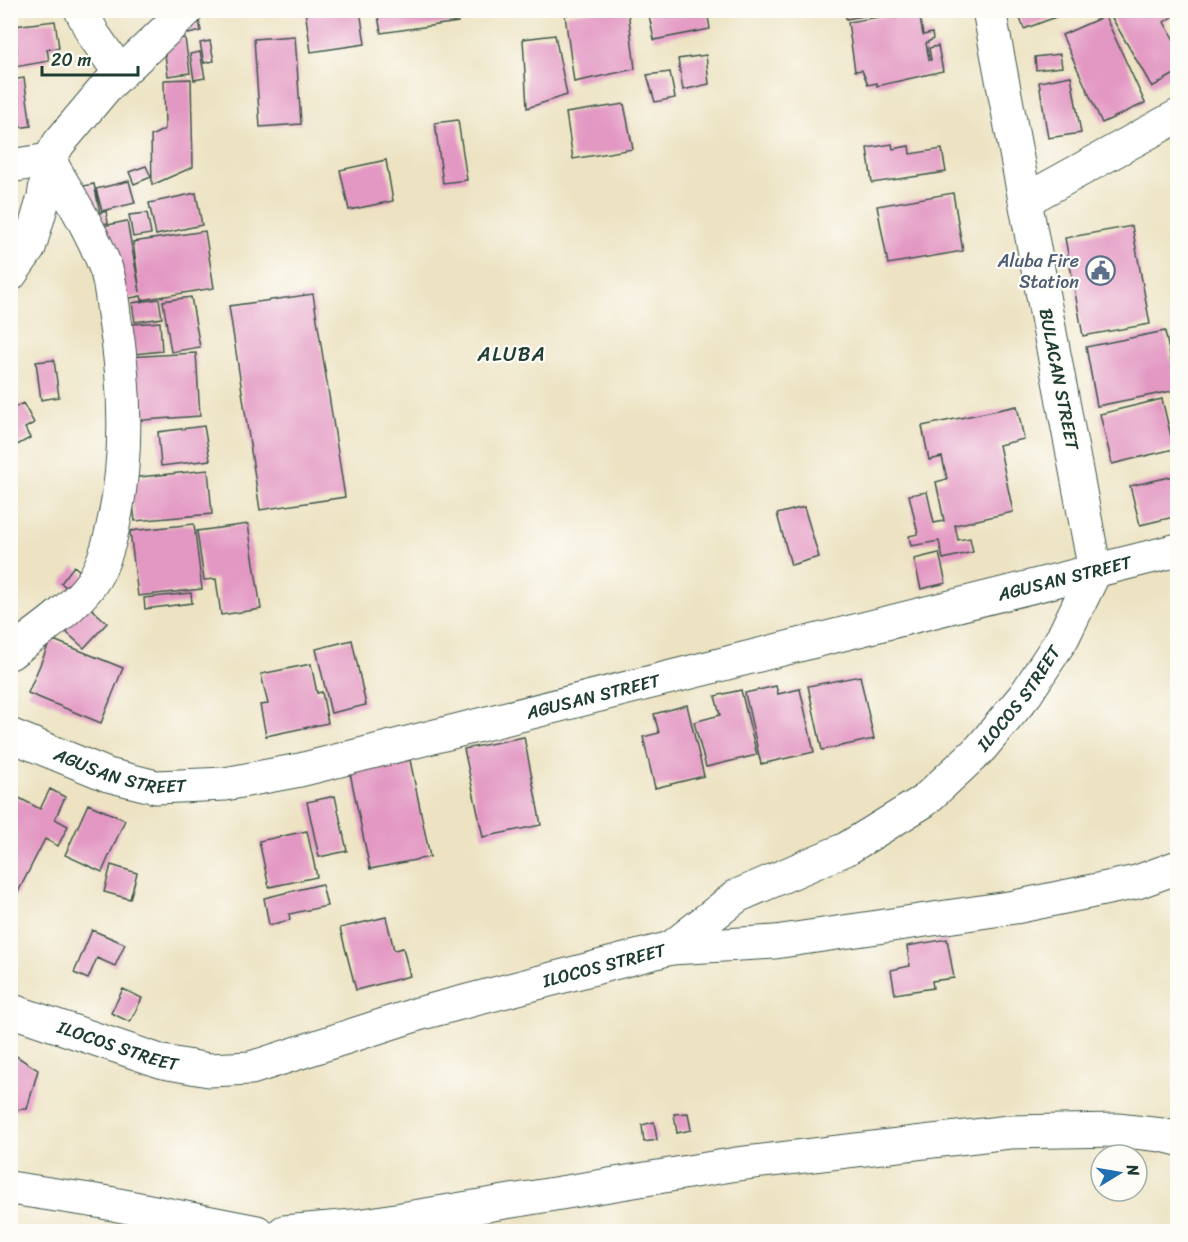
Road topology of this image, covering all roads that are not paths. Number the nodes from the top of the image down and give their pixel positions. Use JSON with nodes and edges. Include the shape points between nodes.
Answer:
{"nodes":[{"id":1,"x":81,"y":10,"type":"edge"},
{"id":2,"x":187,"y":10,"type":"edge"},
{"id":3,"x":989,"y":10,"type":"edge"},
{"id":4,"x":120,"y":73,"type":"junction"},
{"id":5,"x":1178,"y":116,"type":"edge"},
{"id":6,"x":49,"y":160,"type":"junction"},
{"id":7,"x":10,"y":166,"type":"edge"},
{"id":8,"x":1026,"y":200,"type":"junction"},
{"id":9,"x":10,"y":275,"type":"edge"},
{"id":10,"x":1178,"y":550,"type":"edge"},
{"id":11,"x":1095,"y":571,"type":"junction"},
{"id":12,"x":10,"y":654,"type":"edge"},
{"id":13,"x":10,"y":735,"type":"edge"},
{"id":14,"x":1178,"y":867,"type":"edge"},
{"id":15,"x":671,"y":948,"type":"junction"},
{"id":16,"x":10,"y":1010,"type":"edge"},
{"id":17,"x":1178,"y":1139,"type":"edge"},
{"id":18,"x":10,"y":1188,"type":"edge"},
{"id":19,"x":257,"y":1232,"type":"edge"},
{"id":20,"x":284,"y":1232,"type":"edge"}],
"edges":[{"from":1,"to":4,"type":"street"},
{"from":2,"to":4,"type":"street"},
{"from":3,"to":8,"type":"street","name":"BULACAN STREET"},
{"from":4,"to":6,"type":"street","via":[[70,128]]},
{"from":5,"to":8,"type":"street"},
{"from":6,"to":7,"type":"street"},
{"from":6,"to":9,"type":"street","via":[[44,197],[29,248]]},
{"from":6,"to":12,"type":"street","via":[[106,271],[124,391],[124,460],[108,547],[92,582],[62,613]]},
{"from":8,"to":11,"type":"street","name":"BULACAN STREET"},
{"from":10,"to":11,"type":"street","name":"AGUSAN STREET"},
{"from":11,"to":13,"type":"street","name":"AGUSAN STREET","via":[[300,770],[225,784],[156,787],[108,775]]},
{"from":11,"to":15,"type":"street","name":"ILOCOS STREET","via":[[1063,637],[1026,694],[981,748],[924,801],[846,849],[737,896]]},
{"from":14,"to":15,"type":"street","via":[[1137,882],[1015,907],[775,942]]},
{"from":15,"to":16,"type":"street","name":"ILOCOS STREET","via":[[418,1014],[251,1068],[209,1070],[163,1062]]},
{"from":17,"to":20,"type":"street","via":[[1117,1130],[1009,1132],[737,1164],[365,1225]]},
{"from":18,"to":19,"type":"street"}]}
